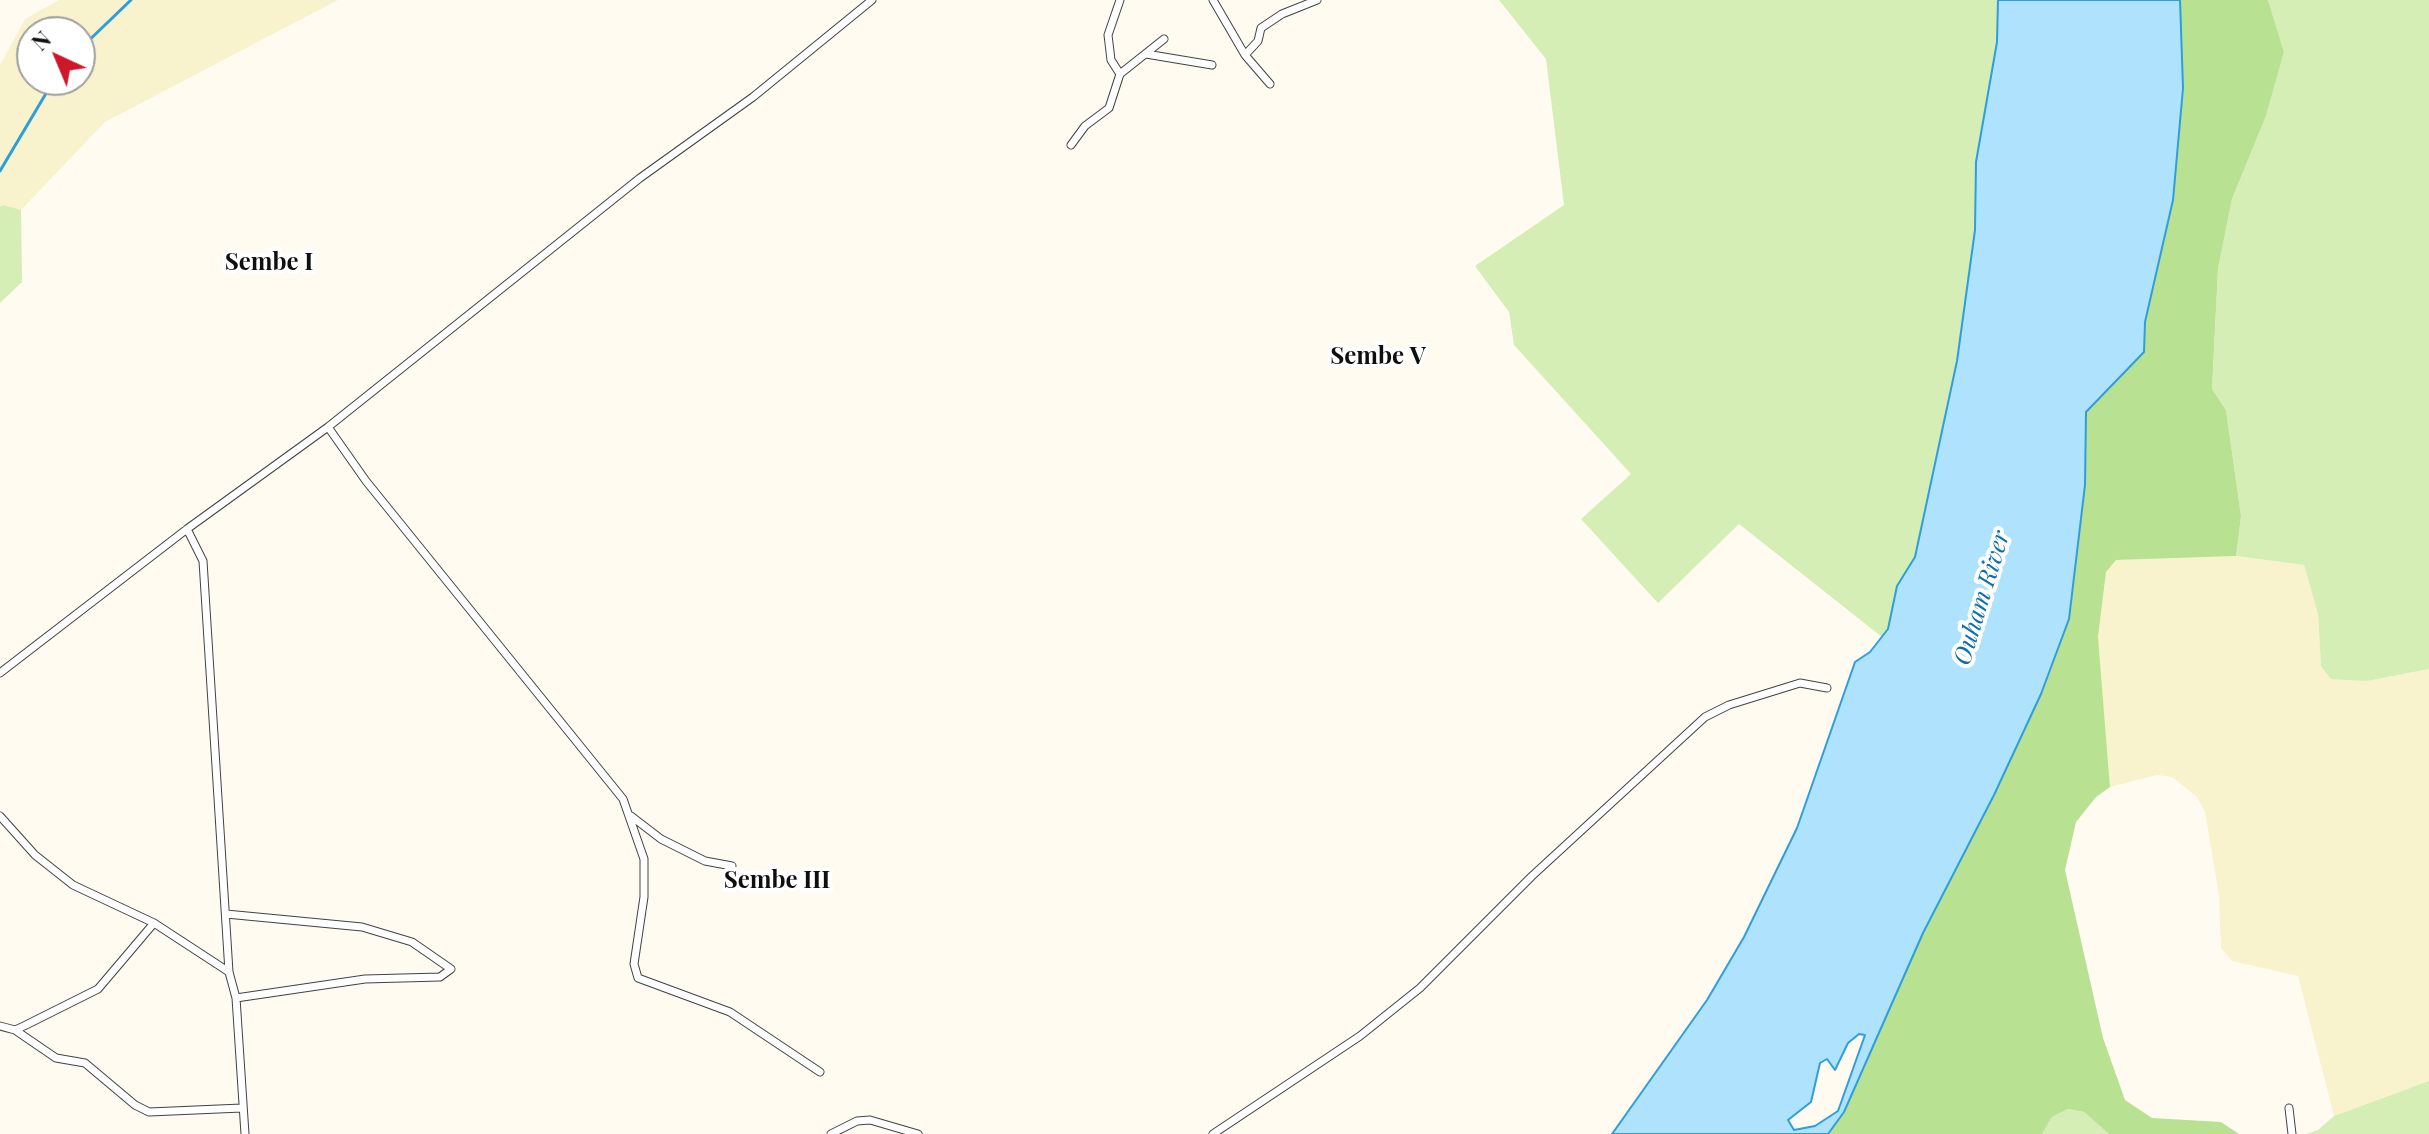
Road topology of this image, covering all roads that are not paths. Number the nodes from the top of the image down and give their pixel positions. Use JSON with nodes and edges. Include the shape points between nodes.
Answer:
{"nodes":[{"id":1,"x":872,"y":0,"type":"edge"},
{"id":2,"x":1213,"y":0,"type":"edge"},
{"id":3,"x":1317,"y":0,"type":"edge"},
{"id":4,"x":1120,"y":1,"type":"edge"},
{"id":5,"x":1164,"y":39,"type":"dead end"},
{"id":6,"x":1146,"y":54,"type":"junction"},
{"id":7,"x":1245,"y":55,"type":"junction"},
{"id":8,"x":1212,"y":65,"type":"dead end"},
{"id":9,"x":1120,"y":74,"type":"junction"},
{"id":10,"x":1270,"y":84,"type":"dead end"},
{"id":11,"x":1071,"y":145,"type":"dead end"},
{"id":12,"x":328,"y":427,"type":"junction"},
{"id":13,"x":187,"y":529,"type":"junction"},
{"id":14,"x":0,"y":673,"type":"edge"},
{"id":15,"x":1827,"y":688,"type":"dead end"},
{"id":16,"x":630,"y":815,"type":"junction"},
{"id":17,"x":0,"y":816,"type":"edge"},
{"id":18,"x":732,"y":866,"type":"dead end"},
{"id":19,"x":226,"y":914,"type":"junction"},
{"id":20,"x":154,"y":923,"type":"junction"},
{"id":21,"x":229,"y":972,"type":"junction"},
{"id":22,"x":236,"y":998,"type":"junction"},
{"id":23,"x":0,"y":1026,"type":"edge"},
{"id":24,"x":15,"y":1030,"type":"junction"},
{"id":25,"x":820,"y":1072,"type":"dead end"},
{"id":26,"x":242,"y":1108,"type":"junction"},
{"id":27,"x":2289,"y":1108,"type":"dead end"},
{"id":28,"x":245,"y":1134,"type":"edge"},
{"id":29,"x":831,"y":1134,"type":"edge"},
{"id":30,"x":918,"y":1134,"type":"edge"},
{"id":31,"x":1213,"y":1134,"type":"edge"},
{"id":32,"x":2292,"y":1134,"type":"edge"}],
"edges":[{"from":1,"to":12,"type":"street"},
{"from":2,"to":7,"type":"street"},
{"from":3,"to":7,"type":"street","via":[[1261,28],[1258,41]]},
{"from":4,"to":9,"type":"street","via":[[1108,35],[1111,60]]},
{"from":5,"to":6,"type":"street"},
{"from":6,"to":8,"type":"street"},
{"from":6,"to":9,"type":"street"},
{"from":7,"to":10,"type":"street"},
{"from":9,"to":11,"type":"street","via":[[1109,108]]},
{"from":12,"to":13,"type":"street"},
{"from":12,"to":16,"type":"street","via":[[366,481],[608,776]]},
{"from":13,"to":14,"type":"street"},
{"from":13,"to":19,"type":"street","via":[[203,561]]},
{"from":15,"to":31,"type":"street","via":[[1800,683],[1705,717],[1420,988],[1360,1036]]},
{"from":16,"to":18,"type":"street","via":[[661,839],[705,861]]},
{"from":16,"to":25,"type":"street","via":[[644,859],[634,964],[638,978],[730,1012]]},
{"from":17,"to":20,"type":"street","via":[[35,855],[73,885]]},
{"from":19,"to":21,"type":"street"},
{"from":19,"to":22,"type":"street","via":[[362,927],[412,942],[451,969],[440,977],[365,979]]},
{"from":20,"to":21,"type":"street"},
{"from":20,"to":24,"type":"street","via":[[98,989]]},
{"from":21,"to":22,"type":"street"},
{"from":22,"to":26,"type":"street"},
{"from":23,"to":24,"type":"street"},
{"from":24,"to":26,"type":"street","via":[[56,1058],[85,1063],[149,1112]]},
{"from":26,"to":28,"type":"street"},
{"from":27,"to":32,"type":"street"},
{"from":29,"to":30,"type":"street","via":[[870,1120]]}]}
